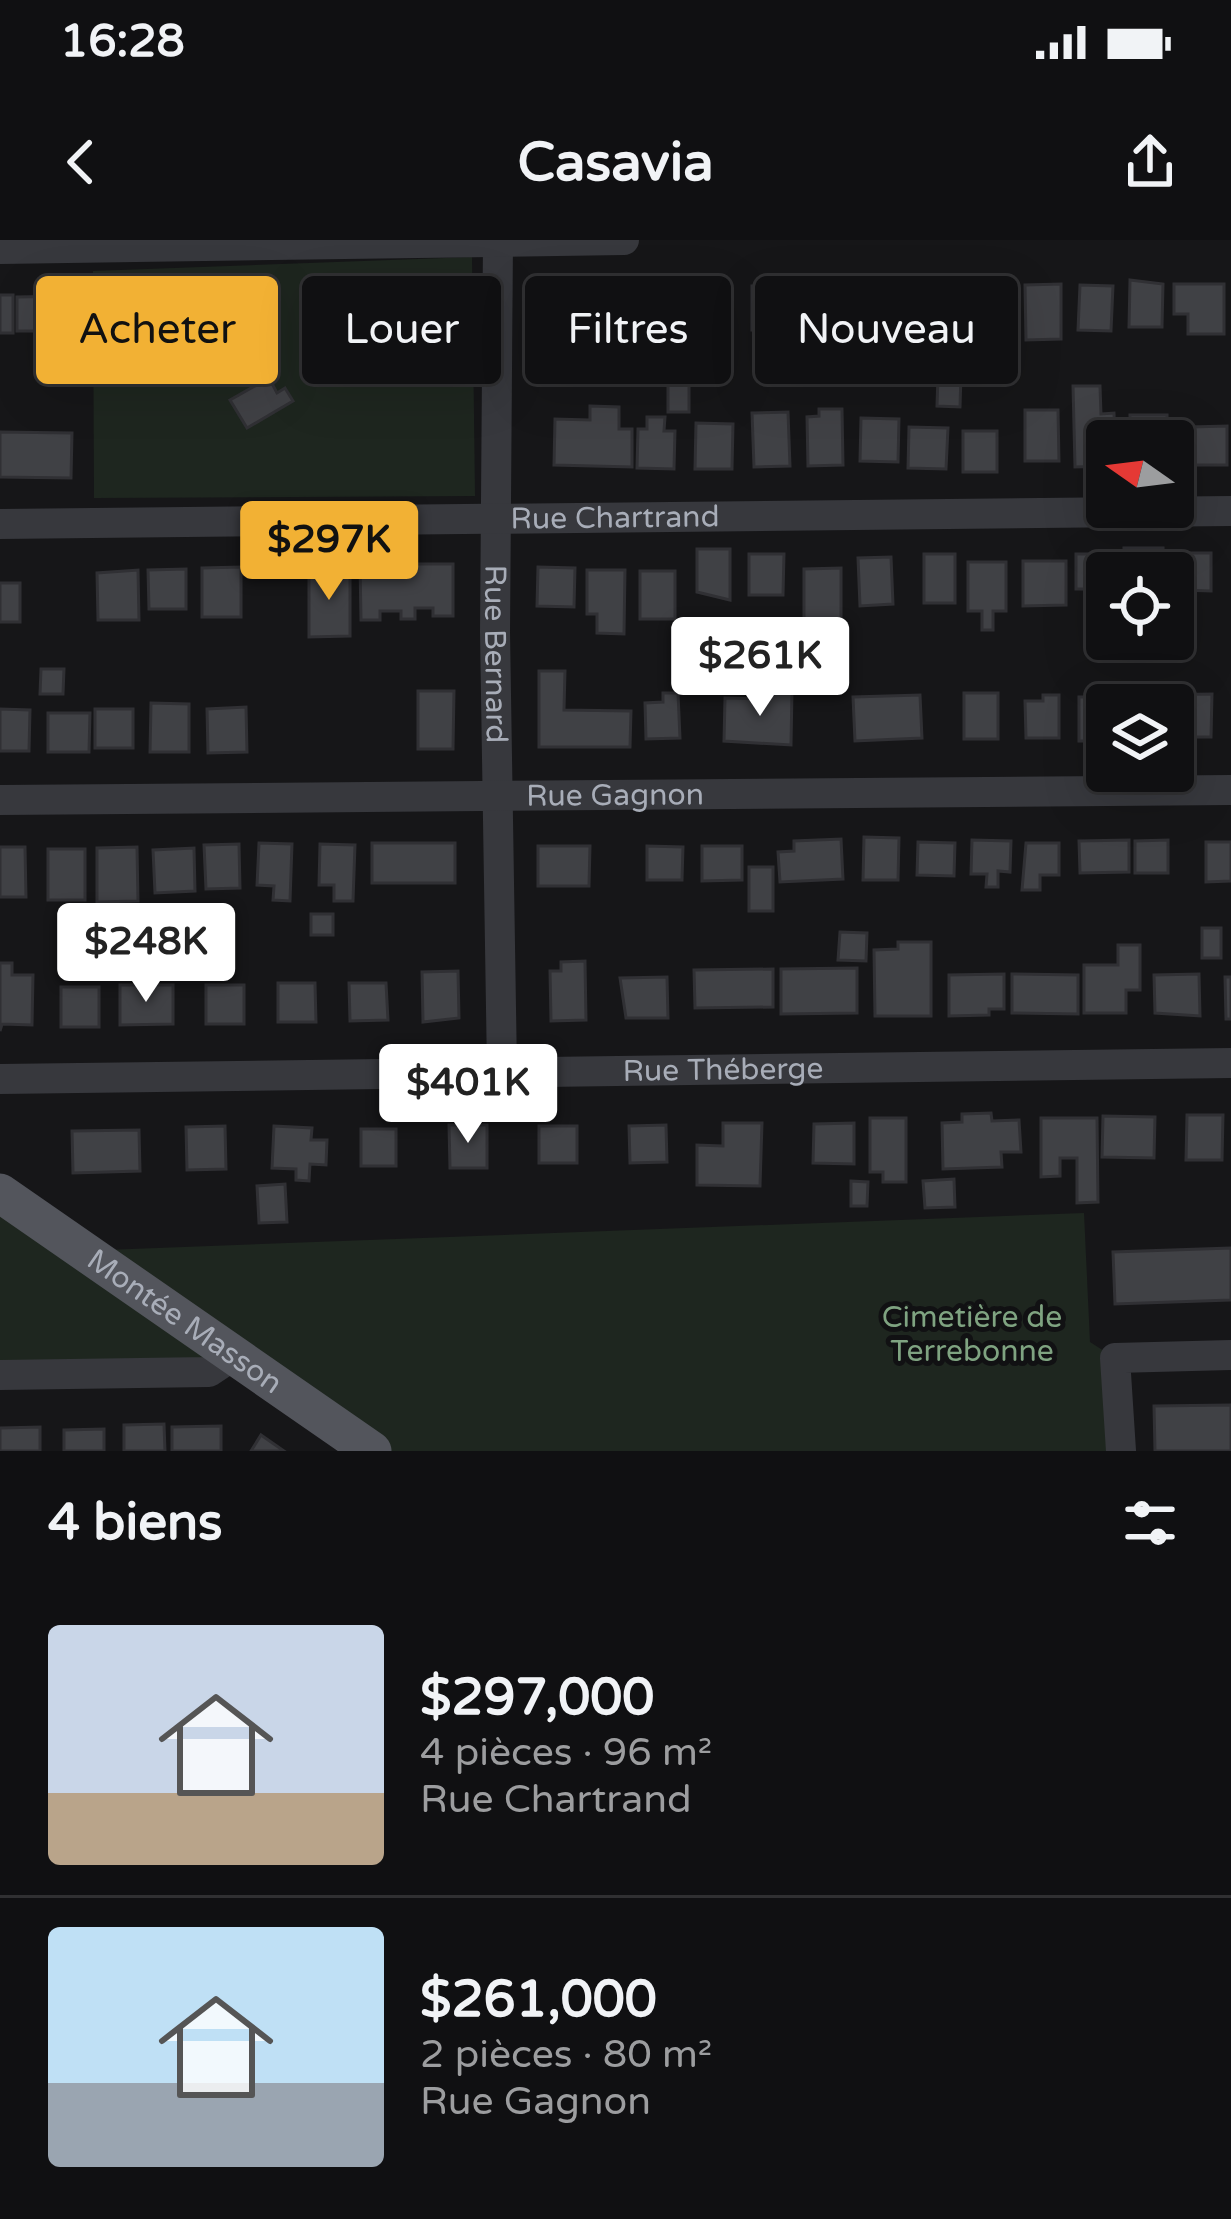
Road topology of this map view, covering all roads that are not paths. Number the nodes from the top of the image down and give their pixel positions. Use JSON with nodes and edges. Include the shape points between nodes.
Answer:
{"nodes":[{"id":1,"x":624,"y":240,"type":"edge"},
{"id":2,"x":498,"y":241,"type":"edge"},
{"id":3,"x":0,"y":249,"type":"edge"},
{"id":4,"x":1231,"y":511,"type":"edge"},
{"id":5,"x":498,"y":517,"type":"junction"},
{"id":6,"x":0,"y":524,"type":"edge"},
{"id":7,"x":1231,"y":790,"type":"edge"},
{"id":8,"x":500,"y":799,"type":"junction"},
{"id":9,"x":0,"y":800,"type":"edge"},
{"id":10,"x":1231,"y":1063,"type":"edge"},
{"id":11,"x":502,"y":1070,"type":"junction"},
{"id":12,"x":0,"y":1078,"type":"edge"},
{"id":13,"x":0,"y":1193,"type":"edge"},
{"id":14,"x":236,"y":1354,"type":"junction"},
{"id":15,"x":1231,"y":1355,"type":"edge"},
{"id":16,"x":0,"y":1375,"type":"edge"},
{"id":17,"x":372,"y":1451,"type":"edge"},
{"id":18,"x":1121,"y":1451,"type":"edge"}],
"edges":[{"from":1,"to":2,"type":"street"},
{"from":2,"to":3,"type":"street"},
{"from":2,"to":5,"type":"street","name":"Rue Bernard"},
{"from":4,"to":5,"type":"street","name":"Rue Chartrand"},
{"from":5,"to":6,"type":"street","name":"Rue Chartrand"},
{"from":5,"to":8,"type":"street","name":"Rue Bernard"},
{"from":7,"to":8,"type":"street","name":"Rue Gagnon"},
{"from":8,"to":9,"type":"street","name":"Rue Gagnon"},
{"from":8,"to":11,"type":"street","name":"Rue Bernard"},
{"from":10,"to":11,"type":"street","name":"Rue Théberge"},
{"from":11,"to":12,"type":"street","name":"Rue Théberge"},
{"from":13,"to":14,"type":"main road","name":"Montée Masson"},
{"from":14,"to":16,"type":"street","via":[[209,1372]]},
{"from":14,"to":17,"type":"main road","name":"Montée Masson"},
{"from":15,"to":18,"type":"street","via":[[1115,1358]]}]}
